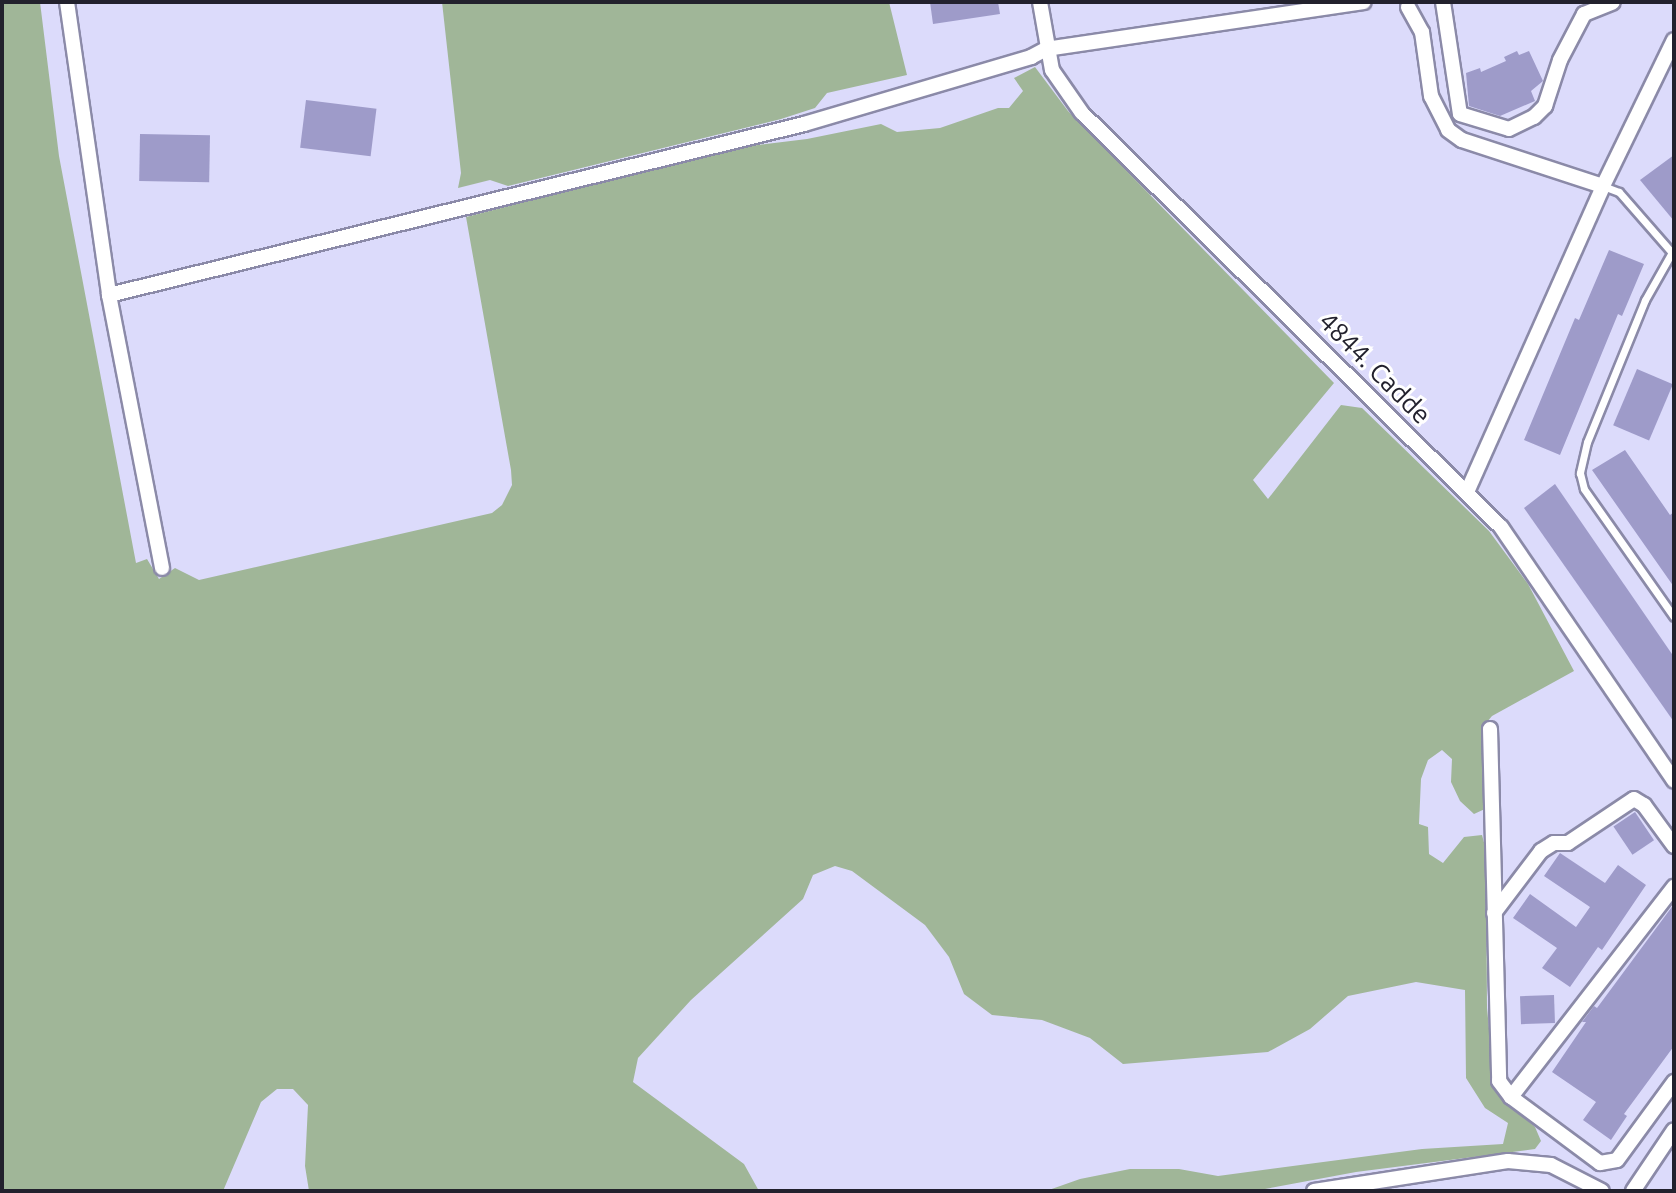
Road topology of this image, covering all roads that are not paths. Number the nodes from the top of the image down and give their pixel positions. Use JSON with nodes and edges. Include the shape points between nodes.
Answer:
{"nodes":[{"id":1,"x":67,"y":2,"type":"edge"},
{"id":2,"x":1040,"y":2,"type":"edge"},
{"id":3,"x":1364,"y":2,"type":"edge"},
{"id":4,"x":1443,"y":2,"type":"edge"},
{"id":5,"x":1613,"y":2,"type":"edge"},
{"id":6,"x":1406,"y":4,"type":"edge"},
{"id":7,"x":1674,"y":40,"type":"edge"},
{"id":8,"x":1046,"y":49,"type":"junction"},
{"id":9,"x":1603,"y":186,"type":"junction"},
{"id":10,"x":1672,"y":254,"type":"edge"},
{"id":11,"x":109,"y":295,"type":"junction"},
{"id":12,"x":1467,"y":492,"type":"junction"},
{"id":13,"x":162,"y":568,"type":"dead end"},
{"id":14,"x":1674,"y":617,"type":"edge"},
{"id":15,"x":1490,"y":729,"type":"dead end"},
{"id":16,"x":1674,"y":781,"type":"edge"},
{"id":17,"x":1674,"y":846,"type":"edge"},
{"id":18,"x":1674,"y":887,"type":"edge"},
{"id":19,"x":1494,"y":913,"type":"junction"},
{"id":20,"x":1674,"y":1082,"type":"edge"},
{"id":21,"x":1511,"y":1097,"type":"junction"},
{"id":22,"x":1674,"y":1130,"type":"edge"},
{"id":23,"x":1314,"y":1191,"type":"edge"},
{"id":24,"x":1602,"y":1191,"type":"edge"},
{"id":25,"x":1633,"y":1191,"type":"edge"}],
"edges":[{"from":1,"to":11,"type":"street"},
{"from":2,"to":8,"type":"street","name":"4844. Cadde"},
{"from":3,"to":8,"type":"street"},
{"from":4,"to":5,"type":"street","via":[[1460,114],[1509,129],[1545,106],[1560,60],[1584,14]]},
{"from":6,"to":9,"type":"street","via":[[1422,32],[1431,96],[1448,130],[1462,140]]},
{"from":7,"to":9,"type":"street"},
{"from":8,"to":11,"type":"street","via":[[804,124]]},
{"from":8,"to":12,"type":"street","name":"4844. Cadde","via":[[1052,70],[1082,113]]},
{"from":9,"to":10,"type":"lane","via":[[1619,192]]},
{"from":9,"to":12,"type":"street"},
{"from":10,"to":14,"type":"lane","via":[[1645,300],[1587,442],[1580,473],[1584,489]]},
{"from":11,"to":13,"type":"street"},
{"from":12,"to":16,"type":"street","name":"4844. Cadde","via":[[1501,527]]},
{"from":15,"to":19,"type":"street"},
{"from":17,"to":19,"type":"street","via":[[1634,799],[1568,843],[1541,851]]},
{"from":18,"to":21,"type":"street"},
{"from":19,"to":21,"type":"street","via":[[1497,1065],[1499,1081]]},
{"from":20,"to":21,"type":"street","via":[[1610,1163],[1600,1163]]},
{"from":22,"to":25,"type":"street"},
{"from":23,"to":24,"type":"street","via":[[1508,1161],[1551,1165]]}]}
